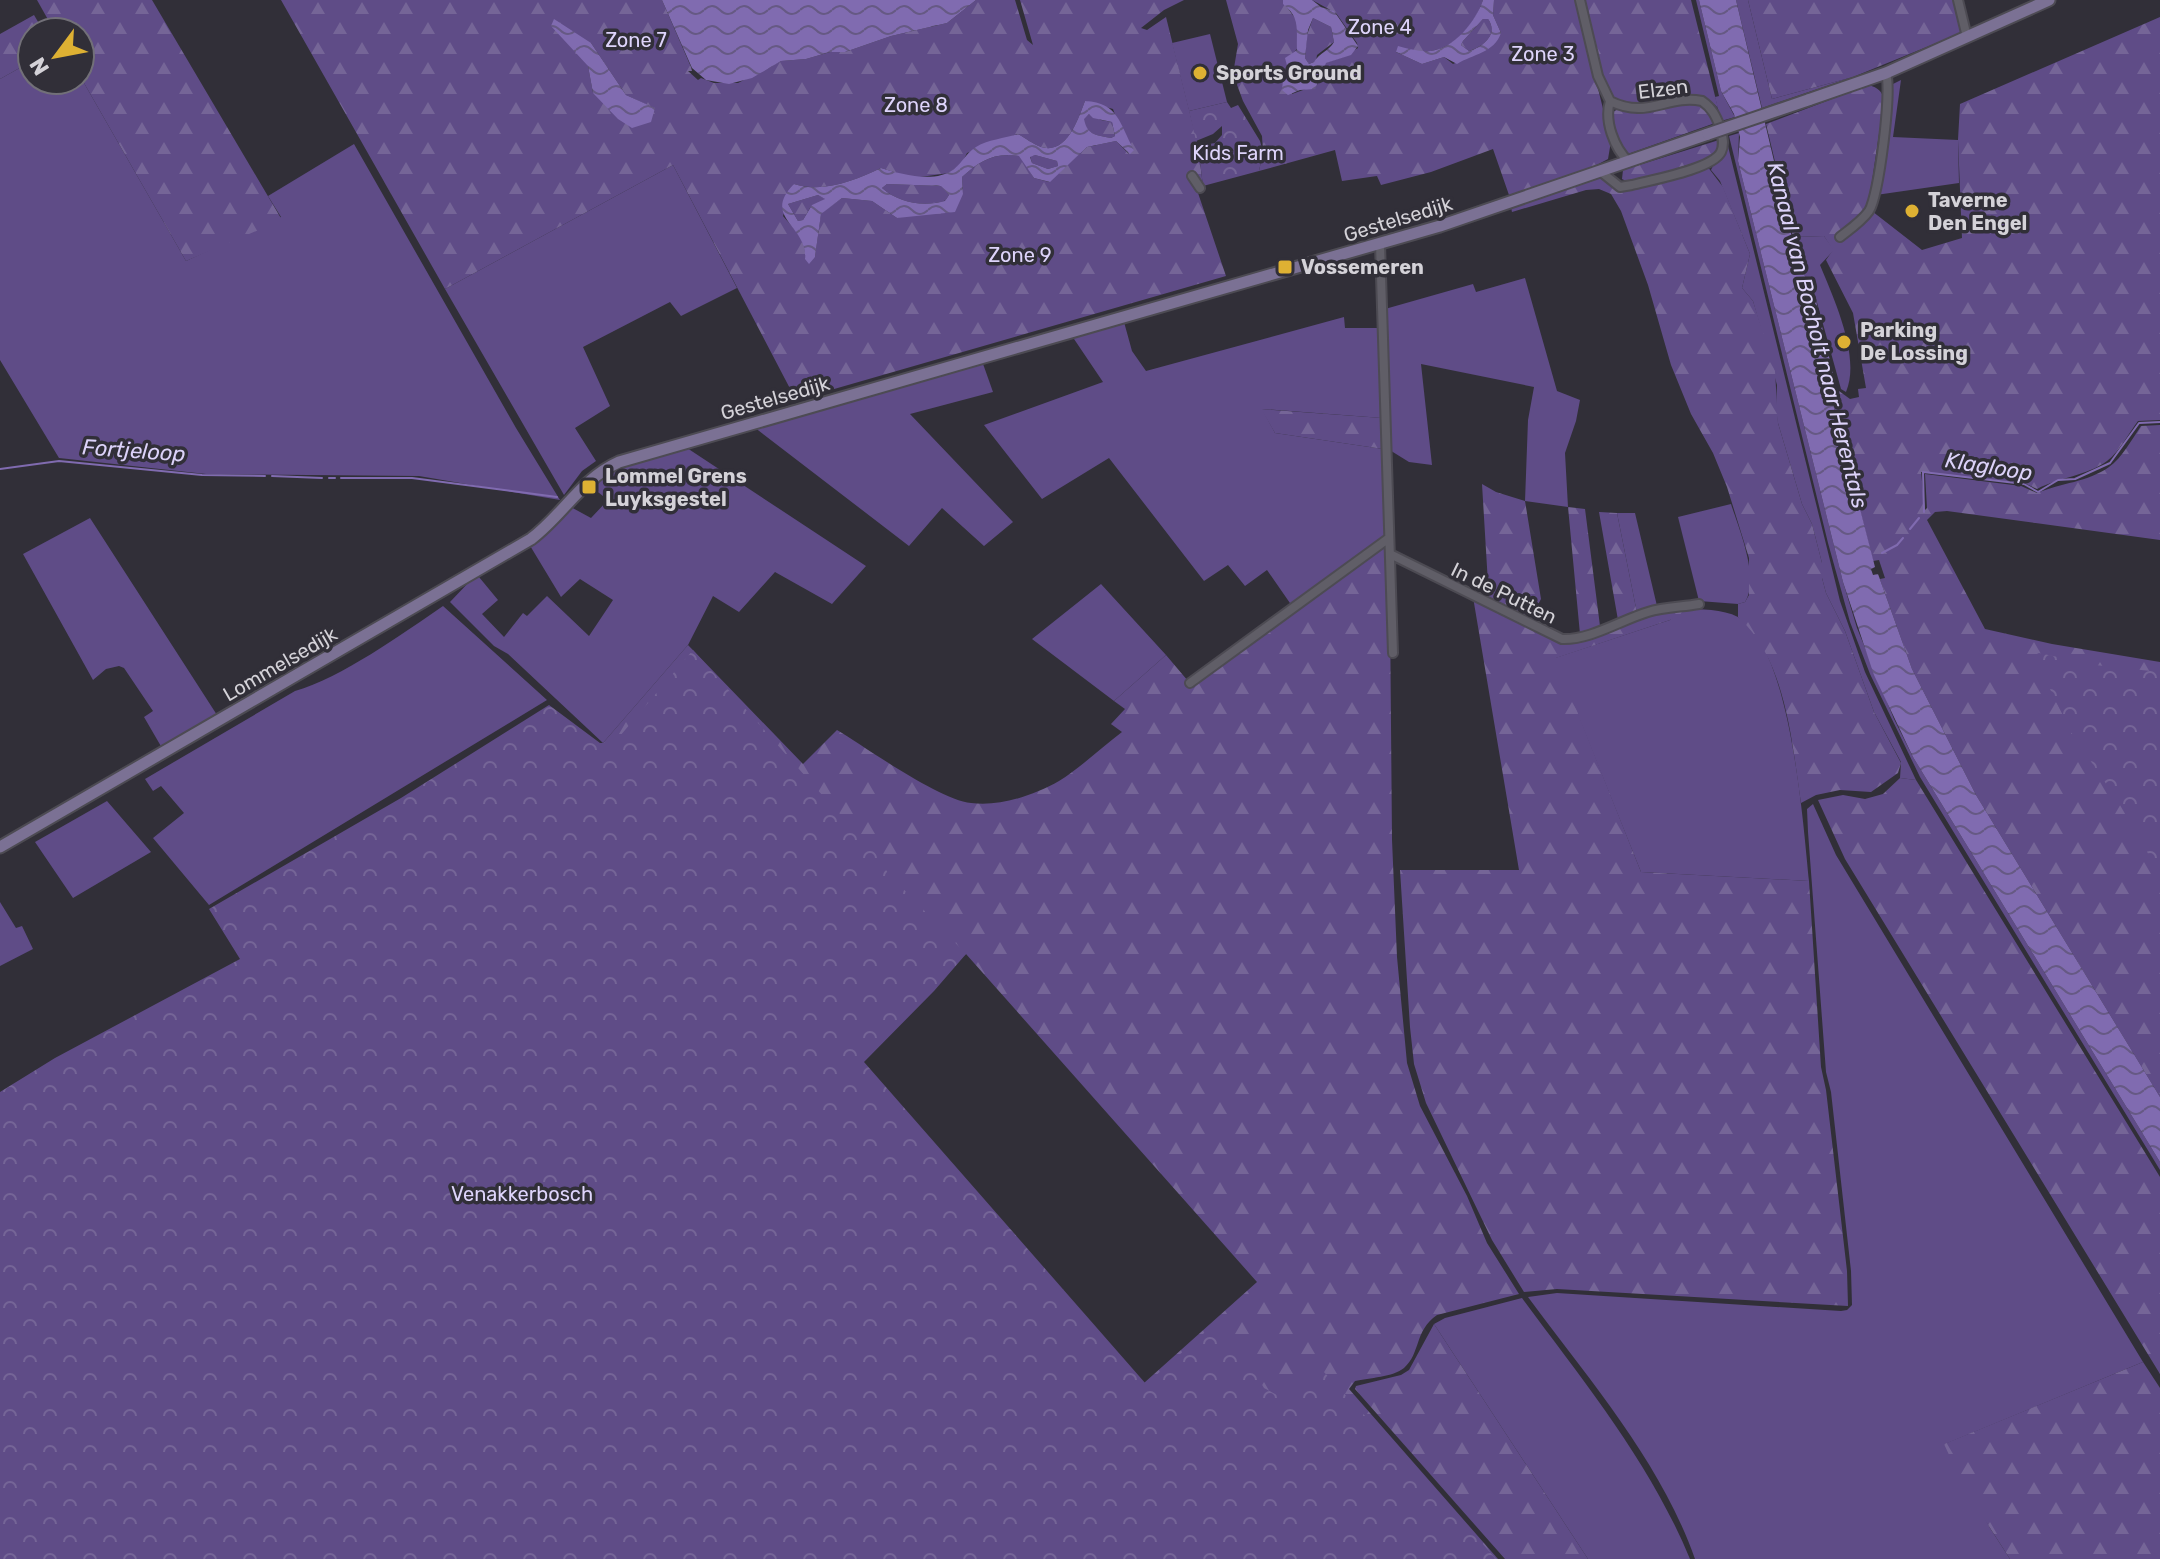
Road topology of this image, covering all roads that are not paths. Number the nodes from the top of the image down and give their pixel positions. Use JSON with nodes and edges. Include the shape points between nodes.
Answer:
{"nodes":[{"id":1,"x":1580,"y":0,"type":"edge"},
{"id":2,"x":1958,"y":0,"type":"edge"},
{"id":3,"x":2049,"y":0,"type":"edge"},
{"id":4,"x":1967,"y":37,"type":"junction"},
{"id":5,"x":1886,"y":73,"type":"junction"},
{"id":6,"x":1610,"y":101,"type":"junction"},
{"id":7,"x":1614,"y":142,"type":"junction"},
{"id":8,"x":1614,"y":167,"type":"junction"},
{"id":9,"x":1192,"y":176,"type":"dead end"},
{"id":10,"x":1625,"y":187,"type":"junction"},
{"id":11,"x":1200,"y":188,"type":"dead end"},
{"id":12,"x":1840,"y":237,"type":"dead end"},
{"id":13,"x":1380,"y":244,"type":"junction"},
{"id":14,"x":569,"y":501,"type":"joint"},
{"id":15,"x":1389,"y":538,"type":"junction"},
{"id":16,"x":1390,"y":554,"type":"junction"},
{"id":17,"x":1699,"y":604,"type":"dead end"},
{"id":18,"x":1393,"y":653,"type":"dead end"},
{"id":19,"x":1190,"y":683,"type":"dead end"},
{"id":20,"x":0,"y":847,"type":"edge"}],
"edges":[{"from":1,"to":6,"type":"street","name":"Elzen","via":[[1598,76]]},
{"from":2,"to":4,"type":"street"},
{"from":3,"to":4,"type":"main road","name":"Gestelsedijk"},
{"from":4,"to":5,"type":"main road","name":"Gestelsedijk"},
{"from":5,"to":8,"type":"main road","name":"Gestelsedijk","bridge":true},
{"from":5,"to":12,"type":"street","via":[[1889,90],[1872,204]]},
{"from":6,"to":7,"type":"street","name":"Elzen"},
{"from":6,"to":10,"type":"street","name":"Elzen","via":[[1638,110],[1702,101],[1714,111],[1723,138],[1720,153],[1709,163]]},
{"from":7,"to":8,"type":"street","name":"Elzen"},
{"from":7,"to":8,"type":"street","name":"Elzen","via":[[1620,152]]},
{"from":8,"to":10,"type":"street","name":"Elzen"},
{"from":8,"to":10,"type":"street","name":"Elzen","via":[[1620,187]]},
{"from":8,"to":13,"type":"main road","name":"Gestelsedijk"},
{"from":9,"to":11,"type":"street"},
{"from":13,"to":14,"type":"main road","name":"Gestelsedijk","via":[[619,462],[592,477]]},
{"from":13,"to":15,"type":"street"},
{"from":14,"to":20,"type":"main road","name":"Lommelsedijk","via":[[531,539]]},
{"from":15,"to":16,"type":"street"},
{"from":15,"to":19,"type":"street"},
{"from":16,"to":17,"type":"street","name":"In de Putten","via":[[1562,639],[1648,612]]},
{"from":16,"to":18,"type":"street"}]}
